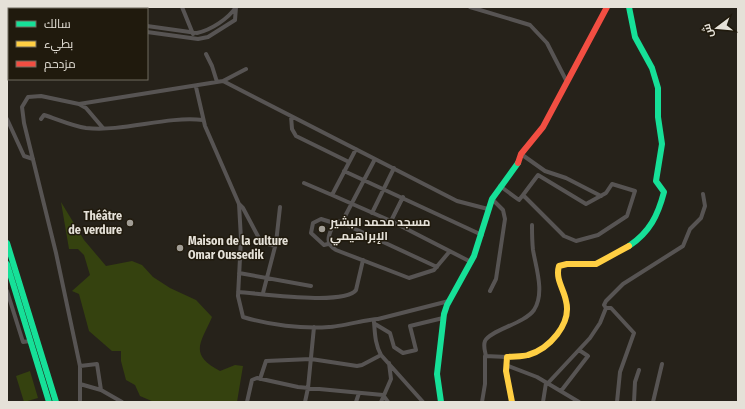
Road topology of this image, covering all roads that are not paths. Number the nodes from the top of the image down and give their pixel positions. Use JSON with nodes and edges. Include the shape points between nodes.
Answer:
{"nodes":[{"id":1,"x":118,"y":7,"type":"edge"},
{"id":2,"x":182,"y":7,"type":"edge"},
{"id":3,"x":236,"y":7,"type":"edge"},
{"id":4,"x":470,"y":7,"type":"edge"},
{"id":5,"x":607,"y":7,"type":"edge"},
{"id":6,"x":629,"y":7,"type":"edge"},
{"id":7,"x":113,"y":8,"type":"edge"},
{"id":8,"x":148,"y":26,"type":"edge"},
{"id":9,"x":148,"y":32,"type":"edge"},
{"id":10,"x":193,"y":33,"type":"junction"},
{"id":11,"x":192,"y":38,"type":"junction"},
{"id":12,"x":206,"y":54,"type":"dead end"},
{"id":13,"x":246,"y":69,"type":"dead end"},
{"id":14,"x":223,"y":81,"type":"junction"},
{"id":15,"x":217,"y":82,"type":"junction"},
{"id":16,"x":567,"y":83,"type":"junction"},
{"id":17,"x":196,"y":87,"type":"junction"},
{"id":18,"x":79,"y":104,"type":"junction"},
{"id":19,"x":291,"y":116,"type":"junction"},
{"id":20,"x":7,"y":119,"type":"edge"},
{"id":21,"x":41,"y":120,"type":"dead end"},
{"id":22,"x":203,"y":120,"type":"junction"},
{"id":23,"x":103,"y":128,"type":"junction"},
{"id":24,"x":356,"y":149,"type":"junction"},
{"id":25,"x":521,"y":154,"type":"junction"},
{"id":26,"x":33,"y":159,"type":"junction"},
{"id":27,"x":375,"y":159,"type":"junction"},
{"id":28,"x":349,"y":162,"type":"junction"},
{"id":29,"x":394,"y":168,"type":"junction"},
{"id":30,"x":344,"y":171,"type":"junction"},
{"id":31,"x":365,"y":179,"type":"junction"},
{"id":32,"x":304,"y":183,"type":"dead end"},
{"id":33,"x":500,"y":186,"type":"junction"},
{"id":34,"x":383,"y":188,"type":"junction"},
{"id":35,"x":703,"y":194,"type":"dead end"},
{"id":36,"x":332,"y":195,"type":"junction"},
{"id":37,"x":523,"y":195,"type":"junction"},
{"id":38,"x":601,"y":196,"type":"junction"},
{"id":39,"x":403,"y":198,"type":"junction"},
{"id":40,"x":492,"y":199,"type":"junction"},
{"id":41,"x":238,"y":204,"type":"junction"},
{"id":42,"x":352,"y":204,"type":"junction"},
{"id":43,"x":280,"y":207,"type":"dead end"},
{"id":44,"x":488,"y":209,"type":"junction"},
{"id":45,"x":372,"y":213,"type":"junction"},
{"id":46,"x":391,"y":221,"type":"junction"},
{"id":47,"x":342,"y":222,"type":"junction"},
{"id":48,"x":334,"y":223,"type":"junction"},
{"id":49,"x":532,"y":225,"type":"dead end"},
{"id":50,"x":482,"y":235,"type":"junction"},
{"id":51,"x":7,"y":243,"type":"edge"},
{"id":52,"x":326,"y":243,"type":"junction"},
{"id":53,"x":275,"y":246,"type":"junction"},
{"id":54,"x":450,"y":251,"type":"junction"},
{"id":55,"x":7,"y":252,"type":"edge"},
{"id":56,"x":363,"y":260,"type":"junction"},
{"id":57,"x":471,"y":262,"type":"junction"},
{"id":58,"x":7,"y":264,"type":"edge"},
{"id":59,"x":437,"y":267,"type":"junction"},
{"id":60,"x":239,"y":273,"type":"junction"},
{"id":61,"x":266,"y":277,"type":"junction"},
{"id":62,"x":18,"y":278,"type":"junction"},
{"id":63,"x":312,"y":286,"type":"dead end"},
{"id":64,"x":7,"y":290,"type":"edge"},
{"id":65,"x":490,"y":291,"type":"dead end"},
{"id":66,"x":238,"y":292,"type":"junction"},
{"id":67,"x":263,"y":293,"type":"junction"},
{"id":68,"x":449,"y":301,"type":"junction"},
{"id":69,"x":606,"y":308,"type":"junction"},
{"id":70,"x":374,"y":318,"type":"junction"},
{"id":71,"x":443,"y":318,"type":"junction"},
{"id":72,"x":375,"y":324,"type":"junction"},
{"id":73,"x":314,"y":327,"type":"junction"},
{"id":74,"x":30,"y":341,"type":"junction"},
{"id":75,"x":579,"y":350,"type":"junction"},
{"id":76,"x":381,"y":355,"type":"junction"},
{"id":77,"x":486,"y":356,"type":"junction"},
{"id":78,"x":507,"y":357,"type":"junction"},
{"id":79,"x":311,"y":359,"type":"junction"},
{"id":80,"x":388,"y":361,"type":"junction"},
{"id":81,"x":662,"y":364,"type":"dead end"},
{"id":82,"x":506,"y":365,"type":"junction"},
{"id":83,"x":80,"y":366,"type":"junction"},
{"id":84,"x":639,"y":370,"type":"dead end"},
{"id":85,"x":260,"y":379,"type":"junction"},
{"id":86,"x":547,"y":383,"type":"junction"},
{"id":87,"x":80,"y":384,"type":"junction"},
{"id":88,"x":308,"y":388,"type":"junction"},
{"id":89,"x":101,"y":390,"type":"junction"},
{"id":90,"x":561,"y":391,"type":"junction"},
{"id":91,"x":359,"y":393,"type":"junction"},
{"id":92,"x":383,"y":395,"type":"junction"},
{"id":93,"x":573,"y":400,"type":"edge"},
{"id":94,"x":49,"y":402,"type":"edge"},
{"id":95,"x":56,"y":402,"type":"edge"},
{"id":96,"x":80,"y":402,"type":"edge"},
{"id":97,"x":122,"y":402,"type":"edge"},
{"id":98,"x":247,"y":402,"type":"edge"},
{"id":99,"x":305,"y":402,"type":"edge"},
{"id":100,"x":356,"y":402,"type":"edge"},
{"id":101,"x":382,"y":402,"type":"edge"},
{"id":102,"x":388,"y":402,"type":"edge"},
{"id":103,"x":423,"y":402,"type":"edge"},
{"id":104,"x":441,"y":402,"type":"edge"},
{"id":105,"x":482,"y":402,"type":"edge"},
{"id":106,"x":512,"y":402,"type":"edge"},
{"id":107,"x":543,"y":402,"type":"edge"},
{"id":108,"x":579,"y":402,"type":"edge"},
{"id":109,"x":617,"y":402,"type":"edge"},
{"id":110,"x":634,"y":402,"type":"edge"},
{"id":111,"x":653,"y":402,"type":"edge"}],
"edges":[{"from":1,"to":7,"type":"street"},
{"from":2,"to":10,"type":"street"},
{"from":3,"to":10,"type":"street","via":[[232,14],[205,31]]},
{"from":3,"to":11,"type":"street","via":[[235,20],[208,37]]},
{"from":4,"to":16,"type":"street","via":[[530,25],[547,43]]},
{"from":5,"to":16,"type":"main road"},
{"from":6,"to":78,"type":"main road","via":[[635,37],[657,83],[662,144],[656,182],[664,192],[659,210],[644,236],[604,262],[593,266],[559,266],[558,274],[568,304],[562,327],[552,340],[539,350],[529,355]]},
{"from":8,"to":10,"type":"street"},
{"from":9,"to":11,"type":"street"},
{"from":10,"to":11,"type":"street"},
{"from":12,"to":15,"type":"street"},
{"from":13,"to":14,"type":"street"},
{"from":14,"to":15,"type":"street"},
{"from":14,"to":19,"type":"street"},
{"from":15,"to":17,"type":"street"},
{"from":16,"to":25,"type":"main road","via":[[543,127]]},
{"from":17,"to":18,"type":"street"},
{"from":17,"to":22,"type":"street"},
{"from":18,"to":23,"type":"street","via":[[86,108]]},
{"from":18,"to":26,"type":"street","via":[[38,95],[26,98],[22,110]]},
{"from":19,"to":24,"type":"street"},
{"from":19,"to":28,"type":"street","via":[[292,129],[296,136]]},
{"from":20,"to":26,"type":"street","via":[[24,156]]},
{"from":21,"to":23,"type":"street","via":[[44,115],[84,128]]},
{"from":22,"to":23,"type":"street","via":[[186,118]]},
{"from":22,"to":41,"type":"street"},
{"from":24,"to":27,"type":"street"},
{"from":24,"to":28,"type":"street"},
{"from":25,"to":33,"type":"main road","via":[[517,165]]},
{"from":25,"to":38,"type":"street","via":[[545,171],[566,178]]},
{"from":26,"to":83,"type":"street"},
{"from":27,"to":29,"type":"street"},
{"from":27,"to":31,"type":"street"},
{"from":28,"to":30,"type":"street"},
{"from":29,"to":34,"type":"street"},
{"from":29,"to":44,"type":"street","via":[[457,201]]},
{"from":30,"to":31,"type":"street"},
{"from":30,"to":36,"type":"street"},
{"from":31,"to":34,"type":"street"},
{"from":31,"to":42,"type":"street"},
{"from":32,"to":36,"type":"street"},
{"from":33,"to":37,"type":"street","via":[[519,200]]},
{"from":33,"to":40,"type":"main road"},
{"from":34,"to":39,"type":"street"},
{"from":34,"to":45,"type":"street"},
{"from":35,"to":69,"type":"street","via":[[705,206],[701,218],[690,229],[683,246],[622,284],[606,301]]},
{"from":36,"to":42,"type":"street"},
{"from":37,"to":38,"type":"street","via":[[538,175],[582,203],[586,204]]},
{"from":37,"to":38,"type":"street","via":[[564,236],[576,241],[598,235],[627,216],[635,192],[612,184]]},
{"from":39,"to":46,"type":"street"},
{"from":39,"to":50,"type":"street"},
{"from":40,"to":44,"type":"main road"},
{"from":40,"to":65,"type":"street","via":[[502,210],[505,219],[496,279]]},
{"from":41,"to":53,"type":"street","via":[[243,208],[261,242]]},
{"from":41,"to":60,"type":"street","via":[[241,239]]},
{"from":42,"to":45,"type":"street"},
{"from":42,"to":47,"type":"street"},
{"from":43,"to":53,"type":"street"},
{"from":44,"to":50,"type":"main road"},
{"from":45,"to":46,"type":"street"},
{"from":46,"to":54,"type":"street"},
{"from":47,"to":48,"type":"street"},
{"from":47,"to":59,"type":"street"},
{"from":48,"to":52,"type":"street"},
{"from":48,"to":52,"type":"street","via":[[321,219],[313,223],[311,233]]},
{"from":49,"to":77,"type":"street","via":[[538,302],[526,317],[487,338],[484,345]]},
{"from":50,"to":57,"type":"main road"},
{"from":51,"to":62,"type":"main road"},
{"from":52,"to":56,"type":"street","via":[[336,250]]},
{"from":53,"to":61,"type":"street"},
{"from":54,"to":57,"type":"street"},
{"from":54,"to":59,"type":"street"},
{"from":55,"to":62,"type":"main road"},
{"from":56,"to":59,"type":"street","via":[[409,278]]},
{"from":56,"to":67,"type":"street","via":[[356,290],[347,296],[293,298]]},
{"from":57,"to":68,"type":"main road"},
{"from":58,"to":74,"type":"main road"},
{"from":60,"to":61,"type":"street"},
{"from":60,"to":66,"type":"street"},
{"from":61,"to":63,"type":"street"},
{"from":61,"to":67,"type":"street"},
{"from":62,"to":95,"type":"main road"},
{"from":64,"to":74,"type":"street","via":[[23,342]]},
{"from":66,"to":67,"type":"street"},
{"from":66,"to":73,"type":"street","via":[[243,318]]},
{"from":68,"to":70,"type":"street"},
{"from":68,"to":71,"type":"main road"},
{"from":69,"to":75,"type":"street","via":[[594,333]]},
{"from":69,"to":109,"type":"street","via":[[611,308],[634,332],[620,372]]},
{"from":70,"to":72,"type":"street"},
{"from":70,"to":73,"type":"street","via":[[342,326]]},
{"from":71,"to":72,"type":"street","via":[[410,326],[416,350],[403,353],[394,347],[390,333]]},
{"from":71,"to":104,"type":"main road","via":[[438,374]]},
{"from":72,"to":76,"type":"street","via":[[377,347]]},
{"from":73,"to":79,"type":"street"},
{"from":74,"to":94,"type":"main road"},
{"from":75,"to":86,"type":"street"},
{"from":75,"to":90,"type":"street","via":[[588,356]]},
{"from":76,"to":79,"type":"street","via":[[357,366]]},
{"from":76,"to":80,"type":"street"},
{"from":77,"to":78,"type":"street"},
{"from":77,"to":105,"type":"street"},
{"from":78,"to":82,"type":"main road"},
{"from":79,"to":85,"type":"street","via":[[266,361]]},
{"from":79,"to":88,"type":"street"},
{"from":80,"to":92,"type":"street","via":[[391,379]]},
{"from":80,"to":103,"type":"street"},
{"from":81,"to":111,"type":"street"},
{"from":82,"to":86,"type":"street"},
{"from":82,"to":106,"type":"main road"},
{"from":83,"to":87,"type":"street"},
{"from":83,"to":89,"type":"street","via":[[97,364]]},
{"from":84,"to":110,"type":"street","via":[[635,382]]},
{"from":85,"to":88,"type":"street"},
{"from":85,"to":98,"type":"street","via":[[252,380]]},
{"from":86,"to":90,"type":"street"},
{"from":86,"to":107,"type":"street"},
{"from":87,"to":89,"type":"street"},
{"from":87,"to":96,"type":"street"},
{"from":88,"to":91,"type":"street"},
{"from":88,"to":99,"type":"street"},
{"from":89,"to":97,"type":"street"},
{"from":90,"to":93,"type":"street"},
{"from":91,"to":92,"type":"street"},
{"from":91,"to":100,"type":"street"},
{"from":92,"to":101,"type":"street"},
{"from":92,"to":102,"type":"street"},
{"from":93,"to":108,"type":"street"}]}
